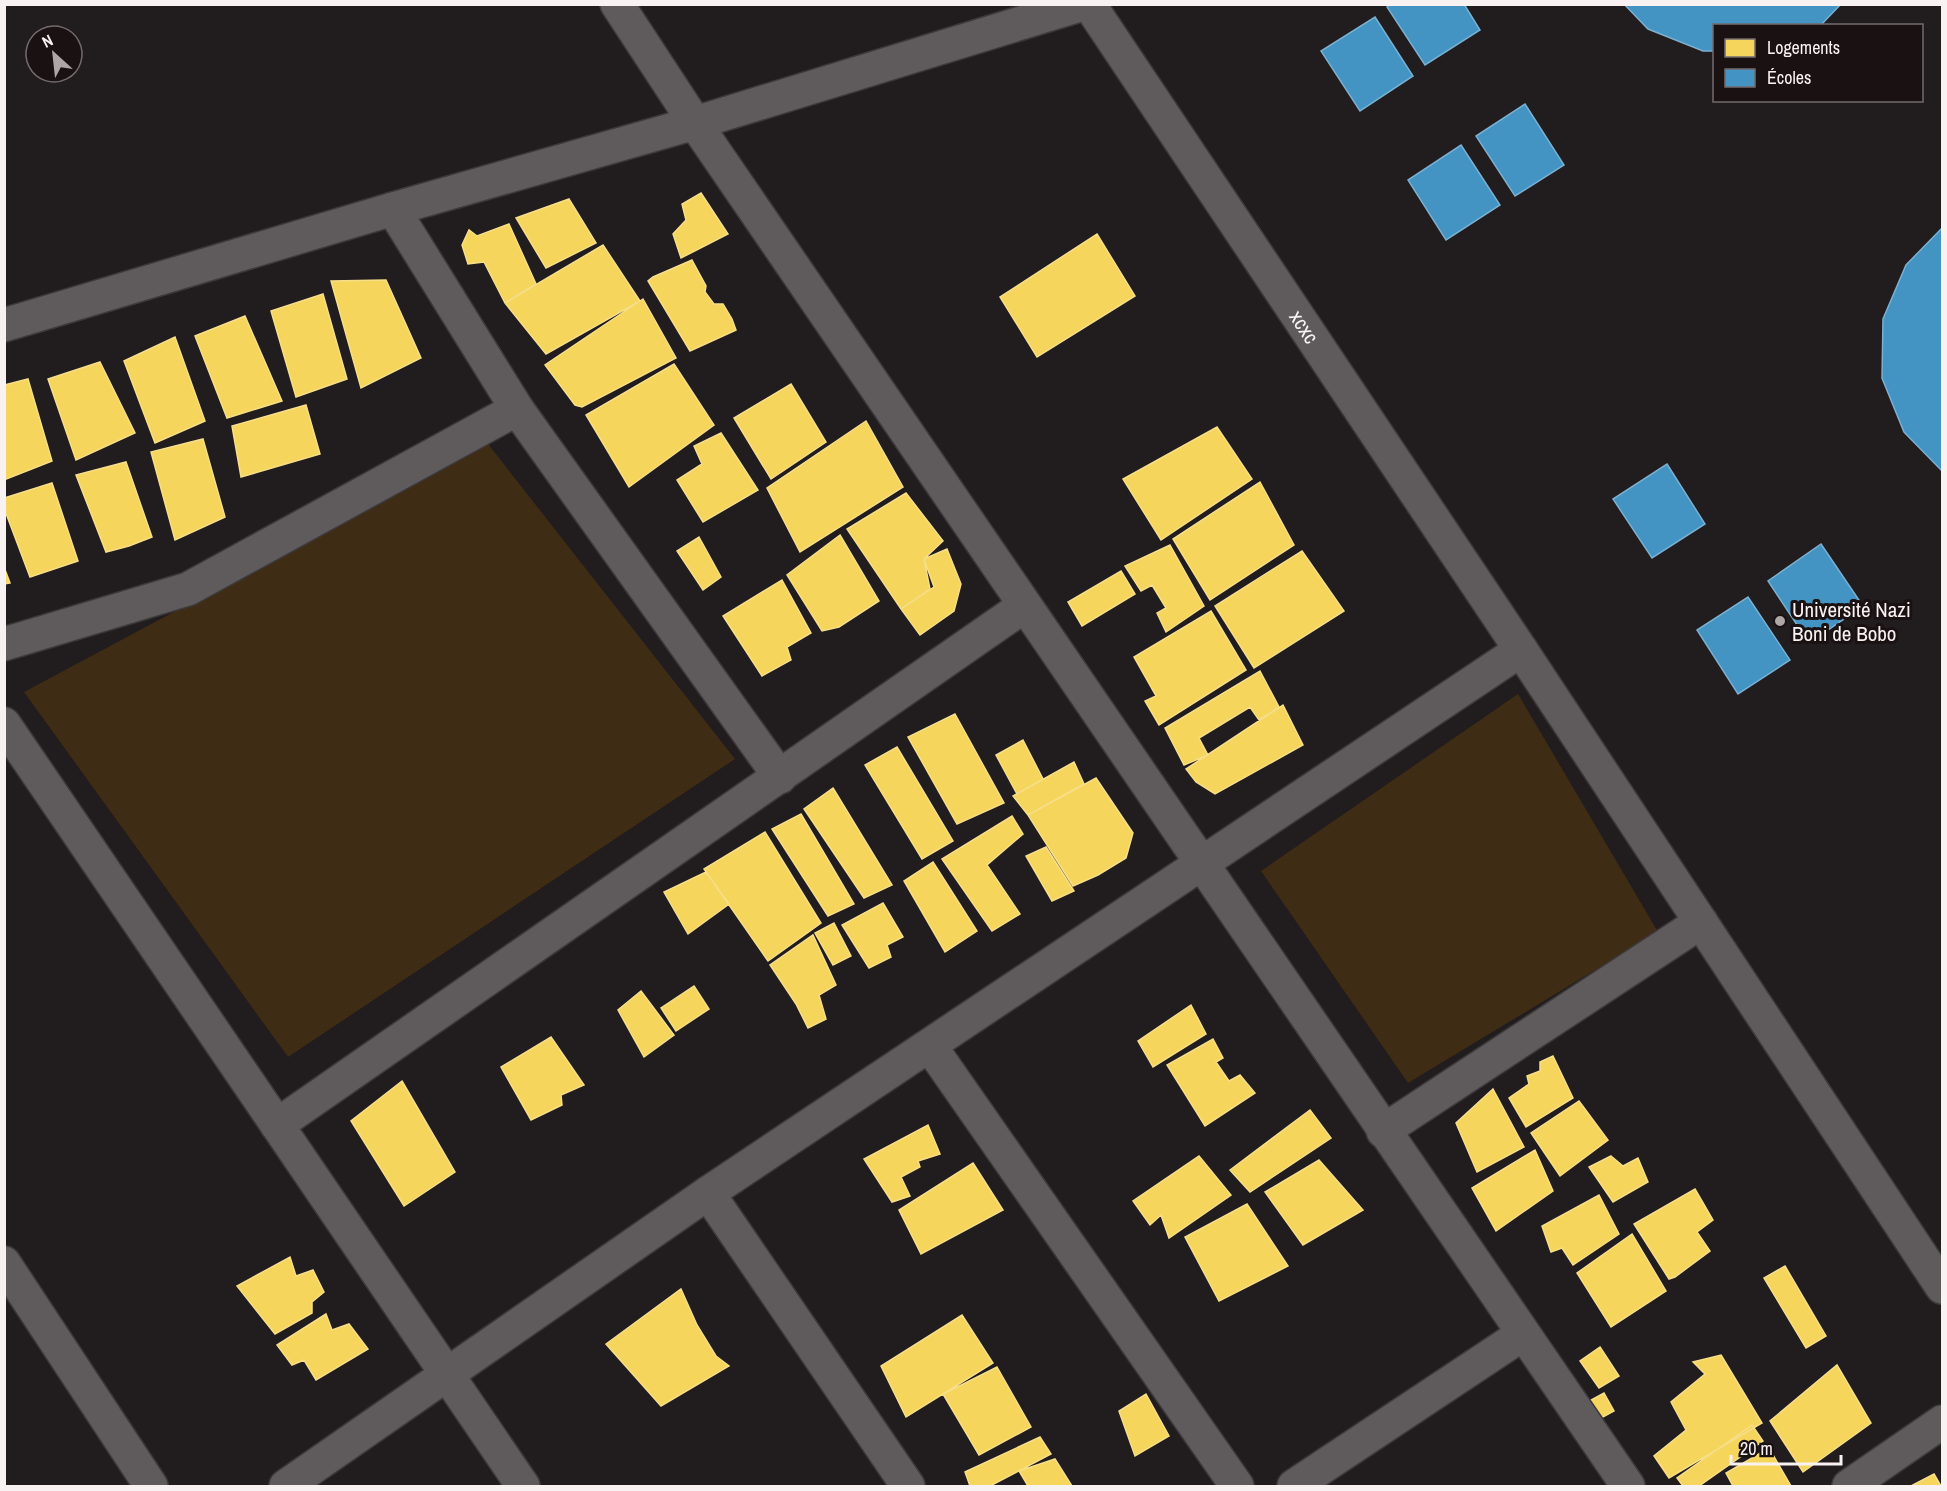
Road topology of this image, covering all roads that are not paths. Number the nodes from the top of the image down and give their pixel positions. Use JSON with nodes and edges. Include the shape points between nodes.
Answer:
{"nodes":[{"id":1,"x":617,"y":4,"type":"edge"},
{"id":2,"x":1083,"y":4,"type":"edge"},
{"id":3,"x":1089,"y":4,"type":"edge"},
{"id":4,"x":695,"y":123,"type":"junction"},
{"id":5,"x":393,"y":209,"type":"junction"},
{"id":6,"x":4,"y":325,"type":"edge"},
{"id":7,"x":517,"y":409,"type":"junction"},
{"id":8,"x":1024,"y":606,"type":"junction"},
{"id":9,"x":4,"y":644,"type":"edge"},
{"id":10,"x":1521,"y":650,"type":"junction"},
{"id":11,"x":4,"y":724,"type":"edge"},
{"id":12,"x":780,"y":777,"type":"junction"},
{"id":13,"x":1202,"y":865,"type":"junction"},
{"id":14,"x":1701,"y":922,"type":"junction"},
{"id":15,"x":930,"y":1046,"type":"junction"},
{"id":16,"x":277,"y":1125,"type":"junction"},
{"id":17,"x":1383,"y":1131,"type":"junction"},
{"id":18,"x":708,"y":1193,"type":"junction"},
{"id":19,"x":4,"y":1263,"type":"edge"},
{"id":20,"x":1942,"y":1287,"type":"edge"},
{"id":21,"x":1523,"y":1334,"type":"junction"},
{"id":22,"x":447,"y":1375,"type":"junction"},
{"id":23,"x":1942,"y":1422,"type":"edge"},
{"id":24,"x":151,"y":1486,"type":"edge"},
{"id":25,"x":286,"y":1486,"type":"edge"},
{"id":26,"x":523,"y":1486,"type":"edge"},
{"id":27,"x":908,"y":1486,"type":"edge"},
{"id":28,"x":1237,"y":1486,"type":"edge"},
{"id":29,"x":1294,"y":1486,"type":"edge"},
{"id":30,"x":1628,"y":1486,"type":"edge"},
{"id":31,"x":1849,"y":1486,"type":"edge"}],
"edges":[{"from":1,"to":4,"type":"street"},
{"from":2,"to":4,"type":"street"},
{"from":3,"to":10,"type":"street","name":"xcxc"},
{"from":4,"to":5,"type":"street"},
{"from":4,"to":8,"type":"street"},
{"from":5,"to":6,"type":"street"},
{"from":5,"to":7,"type":"street"},
{"from":7,"to":9,"type":"street","via":[[188,589]]},
{"from":7,"to":12,"type":"street"},
{"from":8,"to":12,"type":"street"},
{"from":8,"to":13,"type":"street"},
{"from":10,"to":13,"type":"street"},
{"from":10,"to":14,"type":"street","name":"xcxc"},
{"from":11,"to":16,"type":"street"},
{"from":12,"to":16,"type":"street"},
{"from":13,"to":15,"type":"street"},
{"from":13,"to":17,"type":"street"},
{"from":14,"to":17,"type":"street"},
{"from":14,"to":20,"type":"street","name":"xcxc"},
{"from":15,"to":18,"type":"street"},
{"from":15,"to":28,"type":"street"},
{"from":16,"to":22,"type":"street"},
{"from":17,"to":21,"type":"street"},
{"from":18,"to":22,"type":"street"},
{"from":18,"to":27,"type":"street"},
{"from":19,"to":24,"type":"street"},
{"from":21,"to":29,"type":"street"},
{"from":21,"to":30,"type":"street"},
{"from":22,"to":25,"type":"street"},
{"from":22,"to":26,"type":"street"},
{"from":23,"to":31,"type":"street"}]}
